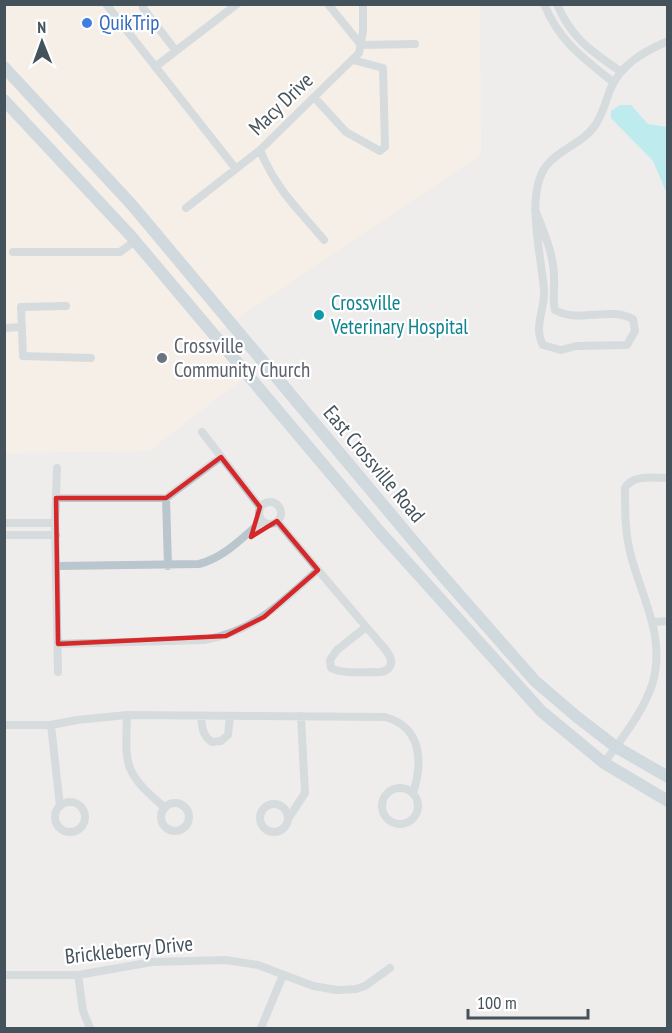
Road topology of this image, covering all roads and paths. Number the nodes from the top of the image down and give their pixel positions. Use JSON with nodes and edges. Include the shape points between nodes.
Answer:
{"nodes":[{"id":1,"x":106,"y":4,"type":"edge"},
{"id":2,"x":143,"y":4,"type":"edge"},
{"id":3,"x":237,"y":4,"type":"edge"},
{"id":4,"x":328,"y":4,"type":"edge"},
{"id":5,"x":363,"y":4,"type":"edge"},
{"id":6,"x":544,"y":4,"type":"edge"},
{"id":7,"x":557,"y":4,"type":"edge"},
{"id":8,"x":668,"y":41,"type":"edge"},
{"id":9,"x":415,"y":44,"type":"dead end"},
{"id":10,"x":361,"y":45,"type":"junction"},
{"id":11,"x":176,"y":51,"type":"junction"},
{"id":12,"x":353,"y":60,"type":"junction"},
{"id":13,"x":4,"y":67,"type":"edge"},
{"id":14,"x":155,"y":67,"type":"junction"},
{"id":15,"x":620,"y":71,"type":"junction"},
{"id":16,"x":613,"y":82,"type":"junction"},
{"id":17,"x":314,"y":97,"type":"junction"},
{"id":18,"x":4,"y":100,"type":"edge"},
{"id":19,"x":260,"y":150,"type":"junction"},
{"id":20,"x":236,"y":169,"type":"junction"},
{"id":21,"x":186,"y":208,"type":"dead end"},
{"id":22,"x":535,"y":209,"type":"junction"},
{"id":23,"x":324,"y":240,"type":"dead end"},
{"id":24,"x":135,"y":241,"type":"junction"},
{"id":25,"x":13,"y":252,"type":"dead end"},
{"id":26,"x":66,"y":306,"type":"dead end"},
{"id":27,"x":22,"y":327,"type":"junction"},
{"id":28,"x":4,"y":328,"type":"edge"},
{"id":29,"x":91,"y":358,"type":"dead end"},
{"id":30,"x":202,"y":432,"type":"dead end"},
{"id":31,"x":221,"y":458,"type":"junction"},
{"id":32,"x":57,"y":468,"type":"dead end"},
{"id":33,"x":668,"y":478,"type":"edge"},
{"id":34,"x":57,"y":498,"type":"junction"},
{"id":35,"x":166,"y":498,"type":"junction"},
{"id":36,"x":260,"y":507,"type":"junction"},
{"id":37,"x":262,"y":520,"type":"junction"},
{"id":38,"x":277,"y":521,"type":"junction"},
{"id":39,"x":4,"y":523,"type":"edge"},
{"id":40,"x":21,"y":523,"type":"junction"},
{"id":41,"x":55,"y":523,"type":"junction"},
{"id":42,"x":21,"y":535,"type":"junction"},
{"id":43,"x":56,"y":535,"type":"junction"},
{"id":44,"x":4,"y":536,"type":"edge"},
{"id":45,"x":57,"y":566,"type":"junction"},
{"id":46,"x":168,"y":566,"type":"junction"},
{"id":47,"x":318,"y":570,"type":"junction"},
{"id":48,"x":668,"y":621,"type":"edge"},
{"id":49,"x":653,"y":622,"type":"junction"},
{"id":50,"x":366,"y":627,"type":"junction"},
{"id":51,"x":58,"y":644,"type":"junction"},
{"id":52,"x":58,"y":672,"type":"dead end"},
{"id":53,"x":127,"y":715,"type":"junction"},
{"id":54,"x":201,"y":716,"type":"junction"},
{"id":55,"x":230,"y":716,"type":"junction"},
{"id":56,"x":301,"y":716,"type":"junction"},
{"id":57,"x":51,"y":725,"type":"junction"},
{"id":58,"x":4,"y":726,"type":"edge"},
{"id":59,"x":616,"y":747,"type":"junction"},
{"id":60,"x":604,"y":763,"type":"junction"},
{"id":61,"x":668,"y":777,"type":"edge"},
{"id":62,"x":413,"y":793,"type":"junction"},
{"id":63,"x":668,"y":801,"type":"edge"},
{"id":64,"x":60,"y":806,"type":"dead end"},
{"id":65,"x":165,"y":808,"type":"dead end"},
{"id":66,"x":288,"y":819,"type":"dead end"},
{"id":67,"x":390,"y":968,"type":"dead end"},
{"id":68,"x":4,"y":975,"type":"edge"},
{"id":69,"x":78,"y":975,"type":"junction"},
{"id":70,"x":283,"y":975,"type":"junction"},
{"id":71,"x":90,"y":1029,"type":"edge"},
{"id":72,"x":261,"y":1029,"type":"edge"}],
"edges":[{"from":1,"to":14,"type":"street"},
{"from":2,"to":11,"type":"street"},
{"from":3,"to":11,"type":"street"},
{"from":4,"to":10,"type":"street"},
{"from":5,"to":10,"type":"street","name":"Macy Drive"},
{"from":6,"to":16,"type":"street","via":[[554,27],[570,46]]},
{"from":7,"to":15,"type":"street","via":[[575,37]]},
{"from":8,"to":15,"type":"street"},
{"from":9,"to":10,"type":"street"},
{"from":10,"to":12,"type":"street","name":"Macy Drive"},
{"from":11,"to":14,"type":"street"},
{"from":12,"to":17,"type":"street","name":"Macy Drive"},
{"from":12,"to":17,"type":"street","via":[[383,68],[385,147],[380,151],[346,132]]},
{"from":13,"to":59,"type":"main road","name":"East Crossville Road","via":[[136,210],[535,681]]},
{"from":14,"to":20,"type":"street"},
{"from":15,"to":16,"type":"street"},
{"from":16,"to":22,"type":"street","via":[[597,123],[581,140],[547,164],[540,176]]},
{"from":17,"to":19,"type":"street","name":"Macy Drive"},
{"from":18,"to":24,"type":"main road","name":"East Crossville Road"},
{"from":19,"to":20,"type":"street","name":"Macy Drive"},
{"from":19,"to":23,"type":"street","via":[[278,188]]},
{"from":20,"to":21,"type":"street","name":"Macy Drive"},
{"from":22,"to":22,"type":"street","via":[[544,295],[538,336],[543,345],[561,350],[627,345],[635,331],[633,319],[621,313],[582,317],[555,310],[550,253]]},
{"from":24,"to":25,"type":"street","via":[[120,252]]},
{"from":24,"to":60,"type":"main road","name":"East Crossville Road","via":[[395,549],[541,711]]},
{"from":26,"to":27,"type":"street","via":[[21,307]]},
{"from":27,"to":28,"type":"street"},
{"from":27,"to":29,"type":"street","via":[[23,356]]},
{"from":30,"to":31,"type":"street"},
{"from":31,"to":35,"type":"street"},
{"from":31,"to":36,"type":"street"},
{"from":32,"to":34,"type":"street"},
{"from":33,"to":49,"type":"street","via":[[639,478],[625,488],[630,553]]},
{"from":34,"to":35,"type":"street"},
{"from":34,"to":41,"type":"street"},
{"from":35,"to":46,"type":"street"},
{"from":36,"to":37,"type":"street"},
{"from":36,"to":38,"type":"street","via":[[266,502],[277,504],[281,514]]},
{"from":37,"to":38,"type":"street","via":[[270,524]]},
{"from":37,"to":46,"type":"street","via":[[211,561]]},
{"from":38,"to":47,"type":"street"},
{"from":39,"to":40,"type":"street"},
{"from":40,"to":41,"type":"street"},
{"from":40,"to":42,"type":"street"},
{"from":41,"to":43,"type":"street"},
{"from":42,"to":43,"type":"street"},
{"from":42,"to":44,"type":"street"},
{"from":43,"to":45,"type":"street"},
{"from":45,"to":46,"type":"street"},
{"from":45,"to":51,"type":"street"},
{"from":47,"to":50,"type":"street"},
{"from":47,"to":51,"type":"street","via":[[264,617],[226,636]]},
{"from":48,"to":49,"type":"street"},
{"from":49,"to":59,"type":"street","via":[[657,653],[652,685],[642,709]]},
{"from":50,"to":50,"type":"street","via":[[390,656],[388,669],[379,673],[338,672],[332,668],[330,660],[335,651]]},
{"from":51,"to":52,"type":"street"},
{"from":53,"to":54,"type":"street"},
{"from":53,"to":57,"type":"street"},
{"from":53,"to":65,"type":"street","via":[[130,770]]},
{"from":54,"to":55,"type":"street"},
{"from":54,"to":55,"type":"street","via":[[202,730],[212,742],[228,735]]},
{"from":55,"to":56,"type":"street"},
{"from":56,"to":62,"type":"street","via":[[398,720],[414,736],[418,778]]},
{"from":56,"to":66,"type":"street","via":[[305,793]]},
{"from":57,"to":58,"type":"street"},
{"from":57,"to":64,"type":"street"},
{"from":59,"to":60,"type":"street"},
{"from":59,"to":61,"type":"main road","name":"East Crossville Road"},
{"from":60,"to":63,"type":"main road","name":"East Crossville Road"},
{"from":62,"to":62,"type":"street","via":[[401,788],[388,792],[381,805],[386,818],[399,824],[412,820],[418,807]]},
{"from":67,"to":70,"type":"street","name":"Brickleberry Drive","via":[[356,989],[313,986]]},
{"from":68,"to":69,"type":"street","name":"Brickleberry Drive"},
{"from":69,"to":70,"type":"street","name":"Brickleberry Drive","via":[[152,962],[194,960],[240,961]]},
{"from":69,"to":71,"type":"street"},
{"from":70,"to":72,"type":"street"}]}
